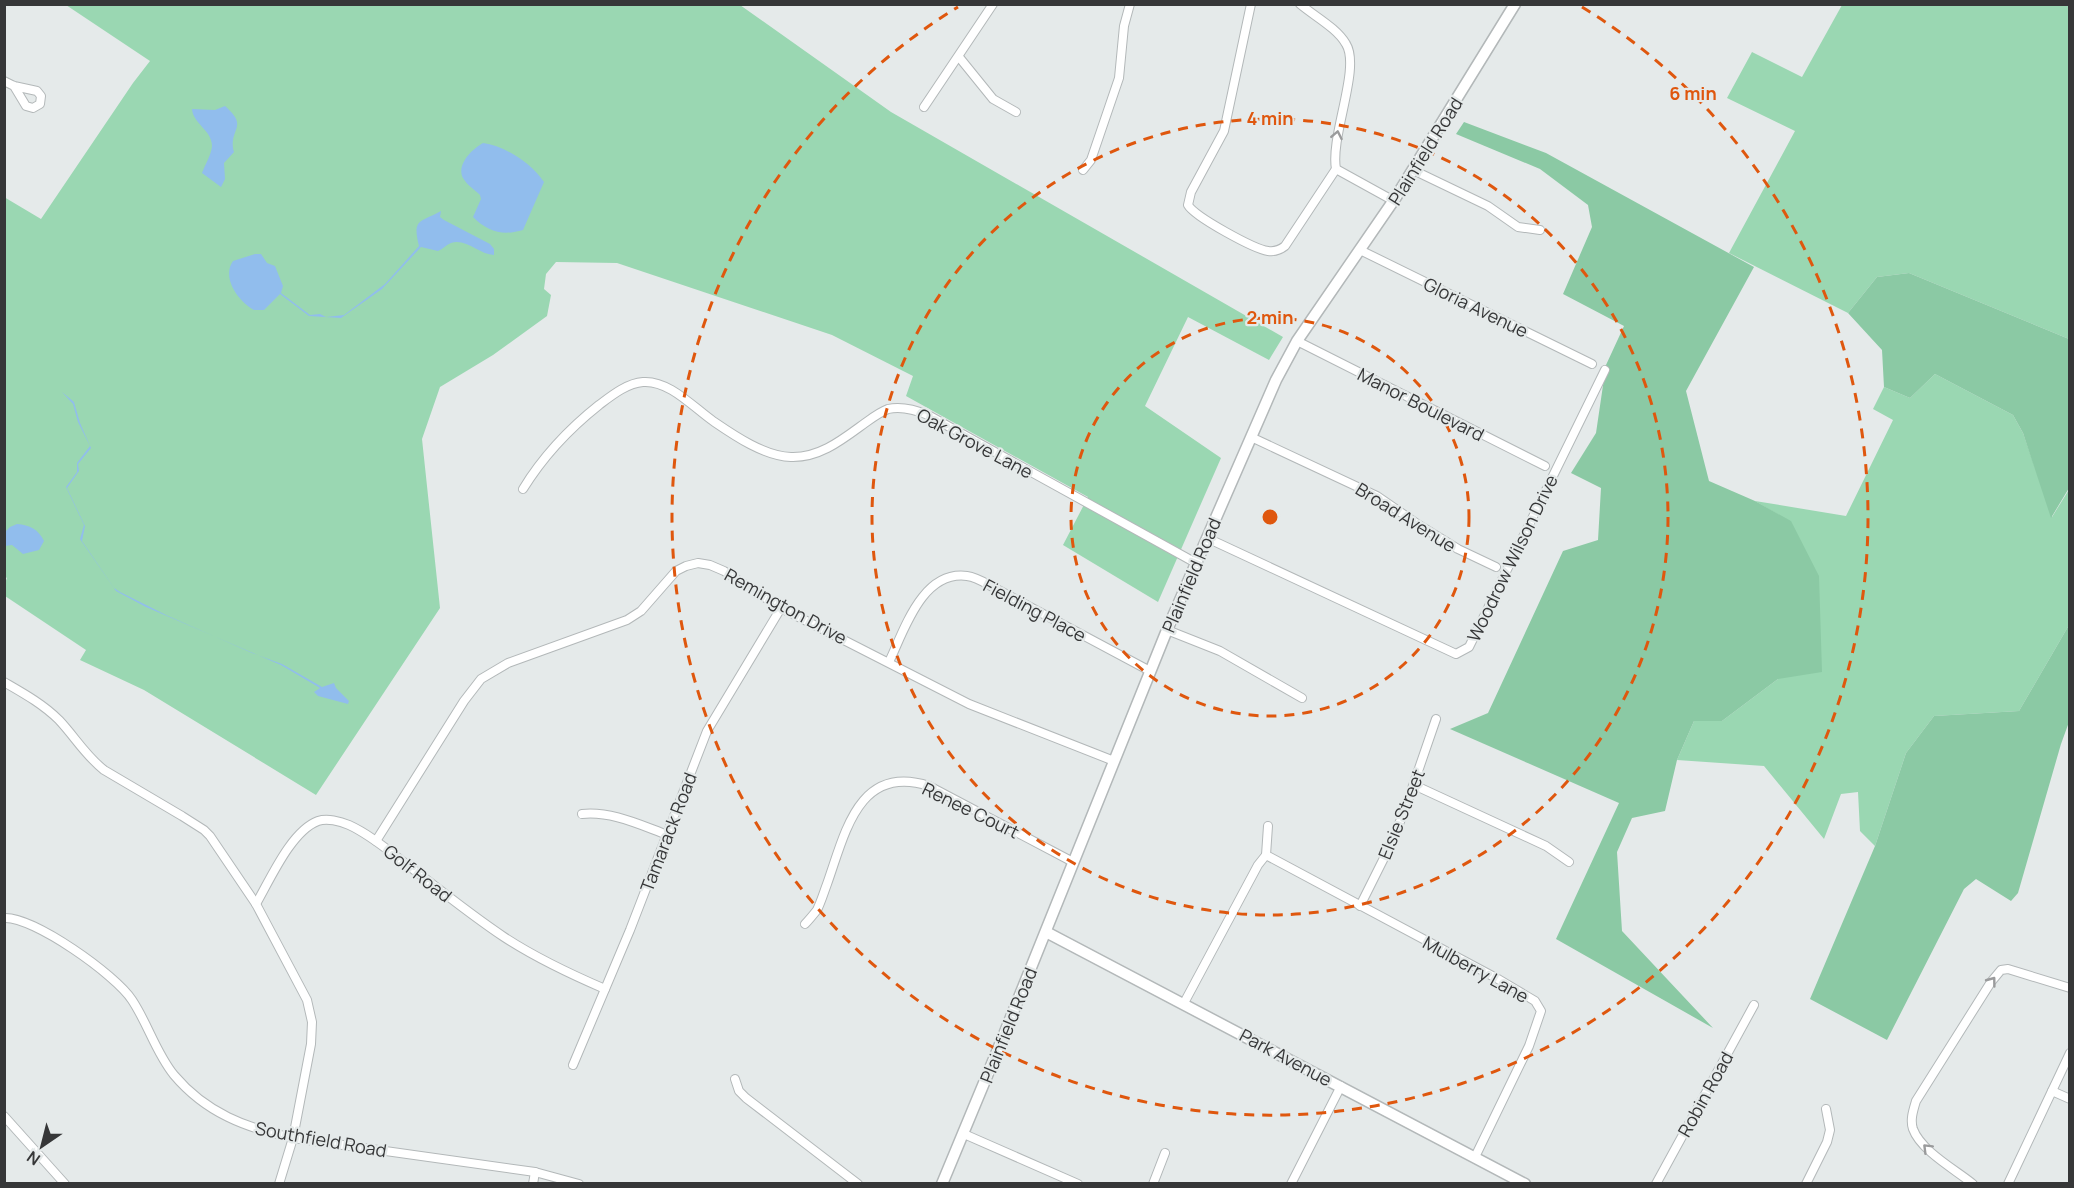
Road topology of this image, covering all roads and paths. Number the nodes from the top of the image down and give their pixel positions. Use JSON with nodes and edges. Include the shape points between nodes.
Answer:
{"nodes":[{"id":1,"x":993,"y":4,"type":"edge"},
{"id":2,"x":1130,"y":4,"type":"edge"},
{"id":3,"x":1251,"y":4,"type":"edge"},
{"id":4,"x":1300,"y":4,"type":"edge"},
{"id":5,"x":1515,"y":4,"type":"edge"},
{"id":6,"x":959,"y":57,"type":"junction"},
{"id":7,"x":4,"y":81,"type":"edge"},
{"id":8,"x":14,"y":86,"type":"dead end"},
{"id":9,"x":924,"y":107,"type":"dead end"},
{"id":10,"x":1016,"y":112,"type":"dead end"},
{"id":11,"x":1335,"y":169,"type":"junction"},
{"id":12,"x":1083,"y":170,"type":"dead end"},
{"id":13,"x":1413,"y":170,"type":"junction"},
{"id":14,"x":1394,"y":201,"type":"junction"},
{"id":15,"x":1540,"y":230,"type":"dead end"},
{"id":16,"x":1360,"y":250,"type":"junction"},
{"id":17,"x":1297,"y":341,"type":"junction"},
{"id":18,"x":1592,"y":364,"type":"dead end"},
{"id":19,"x":1605,"y":370,"type":"dead end"},
{"id":20,"x":1251,"y":437,"type":"junction"},
{"id":21,"x":1545,"y":466,"type":"dead end"},
{"id":22,"x":523,"y":489,"type":"dead end"},
{"id":23,"x":1207,"y":538,"type":"junction"},
{"id":24,"x":1196,"y":563,"type":"junction"},
{"id":25,"x":1496,"y":567,"type":"dead end"},
{"id":26,"x":781,"y":608,"type":"junction"},
{"id":27,"x":1167,"y":630,"type":"junction"},
{"id":28,"x":889,"y":662,"type":"junction"},
{"id":29,"x":1150,"y":671,"type":"junction"},
{"id":30,"x":4,"y":682,"type":"edge"},
{"id":31,"x":1302,"y":698,"type":"dead end"},
{"id":32,"x":1436,"y":719,"type":"dead end"},
{"id":33,"x":1114,"y":761,"type":"junction"},
{"id":34,"x":1414,"y":785,"type":"junction"},
{"id":35,"x":582,"y":814,"type":"dead end"},
{"id":36,"x":1268,"y":826,"type":"dead end"},
{"id":37,"x":668,"y":836,"type":"junction"},
{"id":38,"x":376,"y":841,"type":"junction"},
{"id":39,"x":1266,"y":855,"type":"junction"},
{"id":40,"x":1073,"y":862,"type":"junction"},
{"id":41,"x":1569,"y":862,"type":"dead end"},
{"id":42,"x":256,"y":903,"type":"junction"},
{"id":43,"x":1360,"y":906,"type":"junction"},
{"id":44,"x":4,"y":918,"type":"edge"},
{"id":45,"x":805,"y":924,"type":"dead end"},
{"id":46,"x":1046,"y":932,"type":"junction"},
{"id":47,"x":2070,"y":988,"type":"edge"},
{"id":48,"x":605,"y":989,"type":"junction"},
{"id":49,"x":1184,"y":1003,"type":"junction"},
{"id":50,"x":1754,"y":1005,"type":"dead end"},
{"id":51,"x":2070,"y":1053,"type":"edge"},
{"id":52,"x":573,"y":1065,"type":"dead end"},
{"id":53,"x":735,"y":1079,"type":"dead end"},
{"id":54,"x":1341,"y":1086,"type":"junction"},
{"id":55,"x":2052,"y":1091,"type":"junction"},
{"id":56,"x":2070,"y":1099,"type":"edge"},
{"id":57,"x":1826,"y":1109,"type":"dead end"},
{"id":58,"x":4,"y":1116,"type":"edge"},
{"id":59,"x":964,"y":1134,"type":"junction"},
{"id":60,"x":292,"y":1138,"type":"junction"},
{"id":61,"x":1165,"y":1153,"type":"dead end"},
{"id":62,"x":1475,"y":1157,"type":"junction"},
{"id":63,"x":535,"y":1172,"type":"junction"},
{"id":64,"x":65,"y":1184,"type":"edge"},
{"id":65,"x":279,"y":1184,"type":"edge"},
{"id":66,"x":532,"y":1184,"type":"edge"},
{"id":67,"x":579,"y":1184,"type":"edge"},
{"id":68,"x":858,"y":1184,"type":"edge"},
{"id":69,"x":942,"y":1184,"type":"edge"},
{"id":70,"x":1078,"y":1184,"type":"edge"},
{"id":71,"x":1153,"y":1184,"type":"edge"},
{"id":72,"x":1291,"y":1184,"type":"edge"},
{"id":73,"x":1525,"y":1184,"type":"edge"},
{"id":74,"x":1656,"y":1184,"type":"edge"},
{"id":75,"x":1806,"y":1184,"type":"edge"},
{"id":76,"x":1973,"y":1184,"type":"edge"},
{"id":77,"x":2008,"y":1184,"type":"edge"}],
"edges":[{"from":1,"to":6,"type":"street"},
{"from":2,"to":12,"type":"street","via":[[1119,78],[1091,160]]},
{"from":3,"to":11,"type":"street","via":[[1224,131],[1188,205],[1200,218],[1261,250],[1277,251],[1285,246]]},
{"from":11,"to":4,"type":"street","one_way":true,"via":[[1335,144],[1350,69],[1349,49],[1337,33]]},
{"from":5,"to":13,"type":"street","name":"Plainfield Road"},
{"from":6,"to":9,"type":"street"},
{"from":6,"to":10,"type":"street","via":[[993,99]]},
{"from":7,"to":8,"type":"street"},
{"from":11,"to":14,"type":"street"},
{"from":13,"to":14,"type":"street","name":"Plainfield Road"},
{"from":13,"to":15,"type":"street","via":[[1488,206],[1518,228]]},
{"from":14,"to":16,"type":"street","name":"Plainfield Road"},
{"from":16,"to":17,"type":"street","name":"Plainfield Road"},
{"from":16,"to":18,"type":"street","name":"Gloria Avenue"},
{"from":17,"to":20,"type":"street","name":"Plainfield Road"},
{"from":17,"to":21,"type":"street","name":"Manor Boulevard"},
{"from":19,"to":23,"type":"street","name":"Woodrow Wilson Drive","via":[[1469,647],[1456,654]]},
{"from":20,"to":23,"type":"street","name":"Plainfield Road"},
{"from":20,"to":25,"type":"street","name":"Broad Avenue","via":[[1377,496],[1458,549]]},
{"from":22,"to":24,"type":"street","name":"Oak Grove Lane","via":[[533,472],[585,416],[620,390],[642,382],[665,387],[750,444],[780,456],[816,453],[889,409],[912,409]]},
{"from":23,"to":24,"type":"street","name":"Plainfield Road"},
{"from":24,"to":27,"type":"street","name":"Plainfield Road"},
{"from":26,"to":28,"type":"street","name":"Remington Drive"},
{"from":26,"to":37,"type":"street","name":"Tamarack Road","via":[[707,731]]},
{"from":26,"to":38,"type":"street","name":"Remington Drive","via":[[724,571],[704,564],[686,566],[676,571],[641,612],[627,621],[494,670],[471,689]]},
{"from":27,"to":29,"type":"street","name":"Plainfield Road"},
{"from":27,"to":31,"type":"street","via":[[1220,651]]},
{"from":28,"to":29,"type":"street","name":"Fielding Place","via":[[924,592],[947,578],[967,576]]},
{"from":28,"to":33,"type":"street","name":"Remington Drive","via":[[969,704]]},
{"from":29,"to":33,"type":"street","name":"Plainfield Road"},
{"from":30,"to":42,"type":"street","via":[[47,709],[104,770],[204,830]]},
{"from":32,"to":34,"type":"street","name":"Elsie Street"},
{"from":33,"to":40,"type":"street","name":"Plainfield Road"},
{"from":34,"to":41,"type":"street","via":[[1546,846]]},
{"from":34,"to":43,"type":"street","name":"Elsie Street"},
{"from":35,"to":37,"type":"street","via":[[610,815]]},
{"from":36,"to":39,"type":"street"},
{"from":37,"to":48,"type":"street","name":"Tamarack Road"},
{"from":38,"to":42,"type":"street","name":"Golf Road","via":[[333,820],[320,820],[308,826],[296,837]]},
{"from":38,"to":48,"type":"street","name":"Golf Road","via":[[504,937],[564,972]]},
{"from":39,"to":43,"type":"street","name":"Mulberry Lane"},
{"from":39,"to":49,"type":"street"},
{"from":40,"to":45,"type":"street","name":"Renee Court","via":[[929,786],[895,781],[869,795],[857,808],[818,909]]},
{"from":40,"to":46,"type":"street","name":"Plainfield Road"},
{"from":42,"to":60,"type":"street","via":[[307,1000],[312,1022]]},
{"from":43,"to":62,"type":"street","name":"Mulberry Lane","via":[[1498,979],[1534,1001],[1541,1011],[1529,1046]]},
{"from":44,"to":60,"type":"street","name":"Southfield Road","via":[[18,918],[42,931],[114,979],[131,997],[174,1075],[205,1104],[258,1130]]},
{"from":46,"to":49,"type":"street","name":"Park Avenue"},
{"from":46,"to":59,"type":"street","name":"Plainfield Road"},
{"from":76,"to":47,"type":"street","one_way":true,"via":[[1922,1143],[1913,1130],[1911,1115],[1916,1101],[2001,970],[2017,971]]},
{"from":48,"to":52,"type":"street","name":"Tamarack Road"},
{"from":49,"to":54,"type":"street","name":"Park Avenue"},
{"from":50,"to":74,"type":"street","name":"Robin Road"},
{"from":51,"to":55,"type":"street"},
{"from":53,"to":68,"type":"street","via":[[746,1098]]},
{"from":54,"to":62,"type":"street","name":"Park Avenue"},
{"from":54,"to":72,"type":"street"},
{"from":55,"to":56,"type":"street"},
{"from":55,"to":77,"type":"street"},
{"from":57,"to":75,"type":"street","via":[[1830,1130],[1827,1142]]},
{"from":58,"to":64,"type":"street"},
{"from":59,"to":69,"type":"street","name":"Plainfield Road"},
{"from":59,"to":70,"type":"street"},
{"from":60,"to":63,"type":"street","name":"Southfield Road"},
{"from":60,"to":65,"type":"street"},
{"from":61,"to":71,"type":"street"},
{"from":62,"to":73,"type":"street","name":"Park Avenue"},
{"from":63,"to":66,"type":"street"},
{"from":63,"to":67,"type":"street","name":"Southfield Road"}]}
